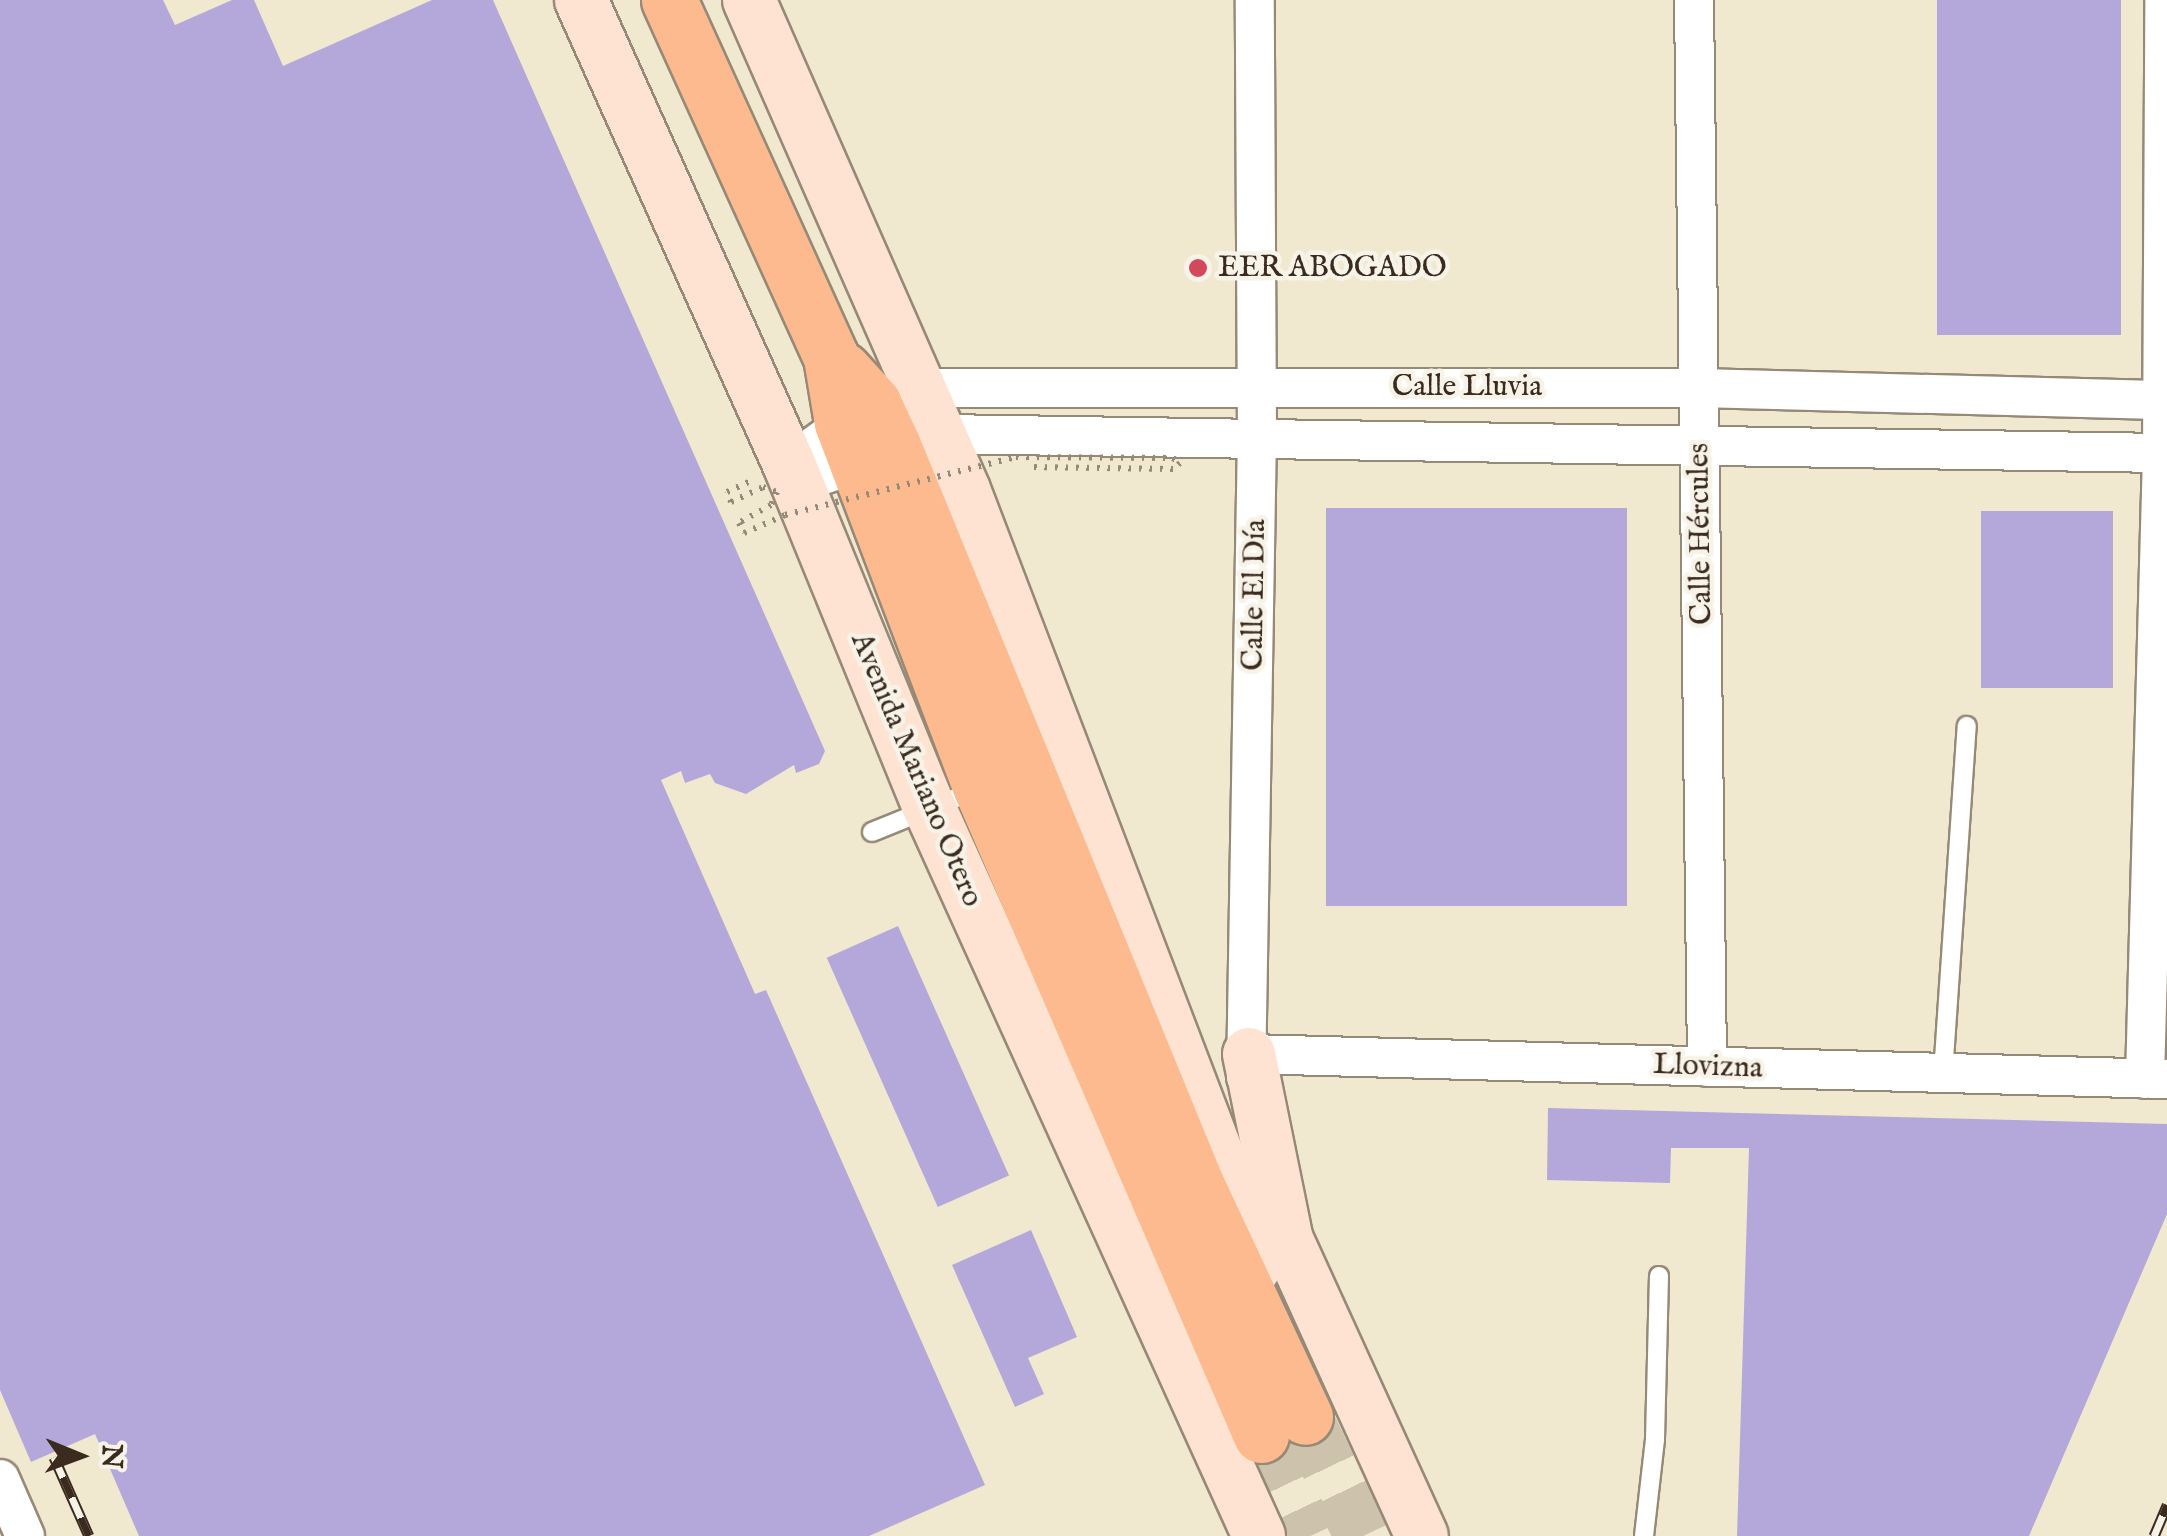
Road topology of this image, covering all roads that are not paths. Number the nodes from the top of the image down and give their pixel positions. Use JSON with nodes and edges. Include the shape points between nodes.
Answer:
{"nodes":[{"id":1,"x":581,"y":0,"type":"edge"},
{"id":2,"x":669,"y":0,"type":"edge"},
{"id":3,"x":750,"y":0,"type":"edge"},
{"id":4,"x":1256,"y":0,"type":"edge"},
{"id":5,"x":1694,"y":0,"type":"edge"},
{"id":6,"x":2164,"y":0,"type":"edge"},
{"id":7,"x":1256,"y":386,"type":"junction"},
{"id":8,"x":1699,"y":388,"type":"junction"},
{"id":9,"x":2165,"y":400,"type":"edge"},
{"id":10,"x":888,"y":426,"type":"junction"},
{"id":11,"x":1257,"y":434,"type":"junction"},
{"id":12,"x":1700,"y":444,"type":"junction"},
{"id":13,"x":2164,"y":453,"type":"edge"},
{"id":14,"x":793,"y":474,"type":"junction"},
{"id":15,"x":1967,"y":726,"type":"dead end"},
{"id":16,"x":981,"y":788,"type":"junction"},
{"id":17,"x":930,"y":808,"type":"junction"},
{"id":18,"x":872,"y":832,"type":"dead end"},
{"id":19,"x":1249,"y":1054,"type":"junction"},
{"id":20,"x":1708,"y":1067,"type":"junction"},
{"id":21,"x":1942,"y":1074,"type":"junction"},
{"id":22,"x":2156,"y":1079,"type":"edge"},
{"id":23,"x":1230,"y":1190,"type":"junction"},
{"id":24,"x":1659,"y":1276,"type":"dead end"},
{"id":25,"x":1285,"y":1412,"type":"junction"},
{"id":26,"x":0,"y":1479,"type":"edge"},
{"id":27,"x":25,"y":1536,"type":"edge"},
{"id":28,"x":1259,"y":1536,"type":"edge"},
{"id":29,"x":1422,"y":1536,"type":"edge"},
{"id":30,"x":1644,"y":1536,"type":"edge"}],
"edges":[{"from":1,"to":14,"type":"main road","name":"Avenida Mariano Otero"},
{"from":2,"to":10,"type":"main road","name":"Avenida Mariano Otero","via":[[832,357]]},
{"from":3,"to":10,"type":"main road","name":"Avenida Mariano Otero"},
{"from":4,"to":7,"type":"street","name":"Calle El Día"},
{"from":5,"to":8,"type":"street","name":"Calle Hércules"},
{"from":6,"to":9,"type":"street"},
{"from":7,"to":8,"type":"street","name":"Calle Lluvia"},
{"from":7,"to":10,"type":"street","name":"Calle Lluvia"},
{"from":7,"to":11,"type":"street","name":"Calle El Día"},
{"from":8,"to":9,"type":"street","name":"Calle Lluvia"},
{"from":8,"to":12,"type":"street","name":"Calle Hércules"},
{"from":9,"to":13,"type":"street"},
{"from":10,"to":11,"type":"street","name":"Calle Lluvia"},
{"from":10,"to":14,"type":"street"},
{"from":10,"to":16,"type":"main road","name":"Avenida Mariano Otero"},
{"from":10,"to":23,"type":"main road","name":"Avenida Mariano Otero"},
{"from":10,"to":25,"type":"main road","name":"Avenida Mariano Otero"},
{"from":11,"to":12,"type":"street","name":"Calle Lluvia"},
{"from":11,"to":19,"type":"street","name":"Calle El Día"},
{"from":12,"to":13,"type":"street","name":"Calle Lluvia"},
{"from":12,"to":20,"type":"street","name":"Calle Hércules"},
{"from":13,"to":22,"type":"street"},
{"from":14,"to":17,"type":"main road","name":"Avenida Mariano Otero"},
{"from":15,"to":21,"type":"lane"},
{"from":16,"to":17,"type":"lane"},
{"from":16,"to":25,"type":"main road","name":"Avenida Mariano Otero"},
{"from":17,"to":18,"type":"lane"},
{"from":17,"to":28,"type":"main road","name":"Avenida Mariano Otero"},
{"from":19,"to":20,"type":"street","name":"Llovizna"},
{"from":19,"to":23,"type":"street","name":"Calle El Día"},
{"from":19,"to":29,"type":"main road","via":[[1287,1240]]},
{"from":20,"to":21,"type":"street","name":"Llovizna"},
{"from":21,"to":22,"type":"street","name":"Llovizna"},
{"from":23,"to":25,"type":"main road","name":"Avenida Mariano Otero"},
{"from":24,"to":30,"type":"lane","via":[[1655,1439]]},
{"from":26,"to":27,"type":"street"}]}
